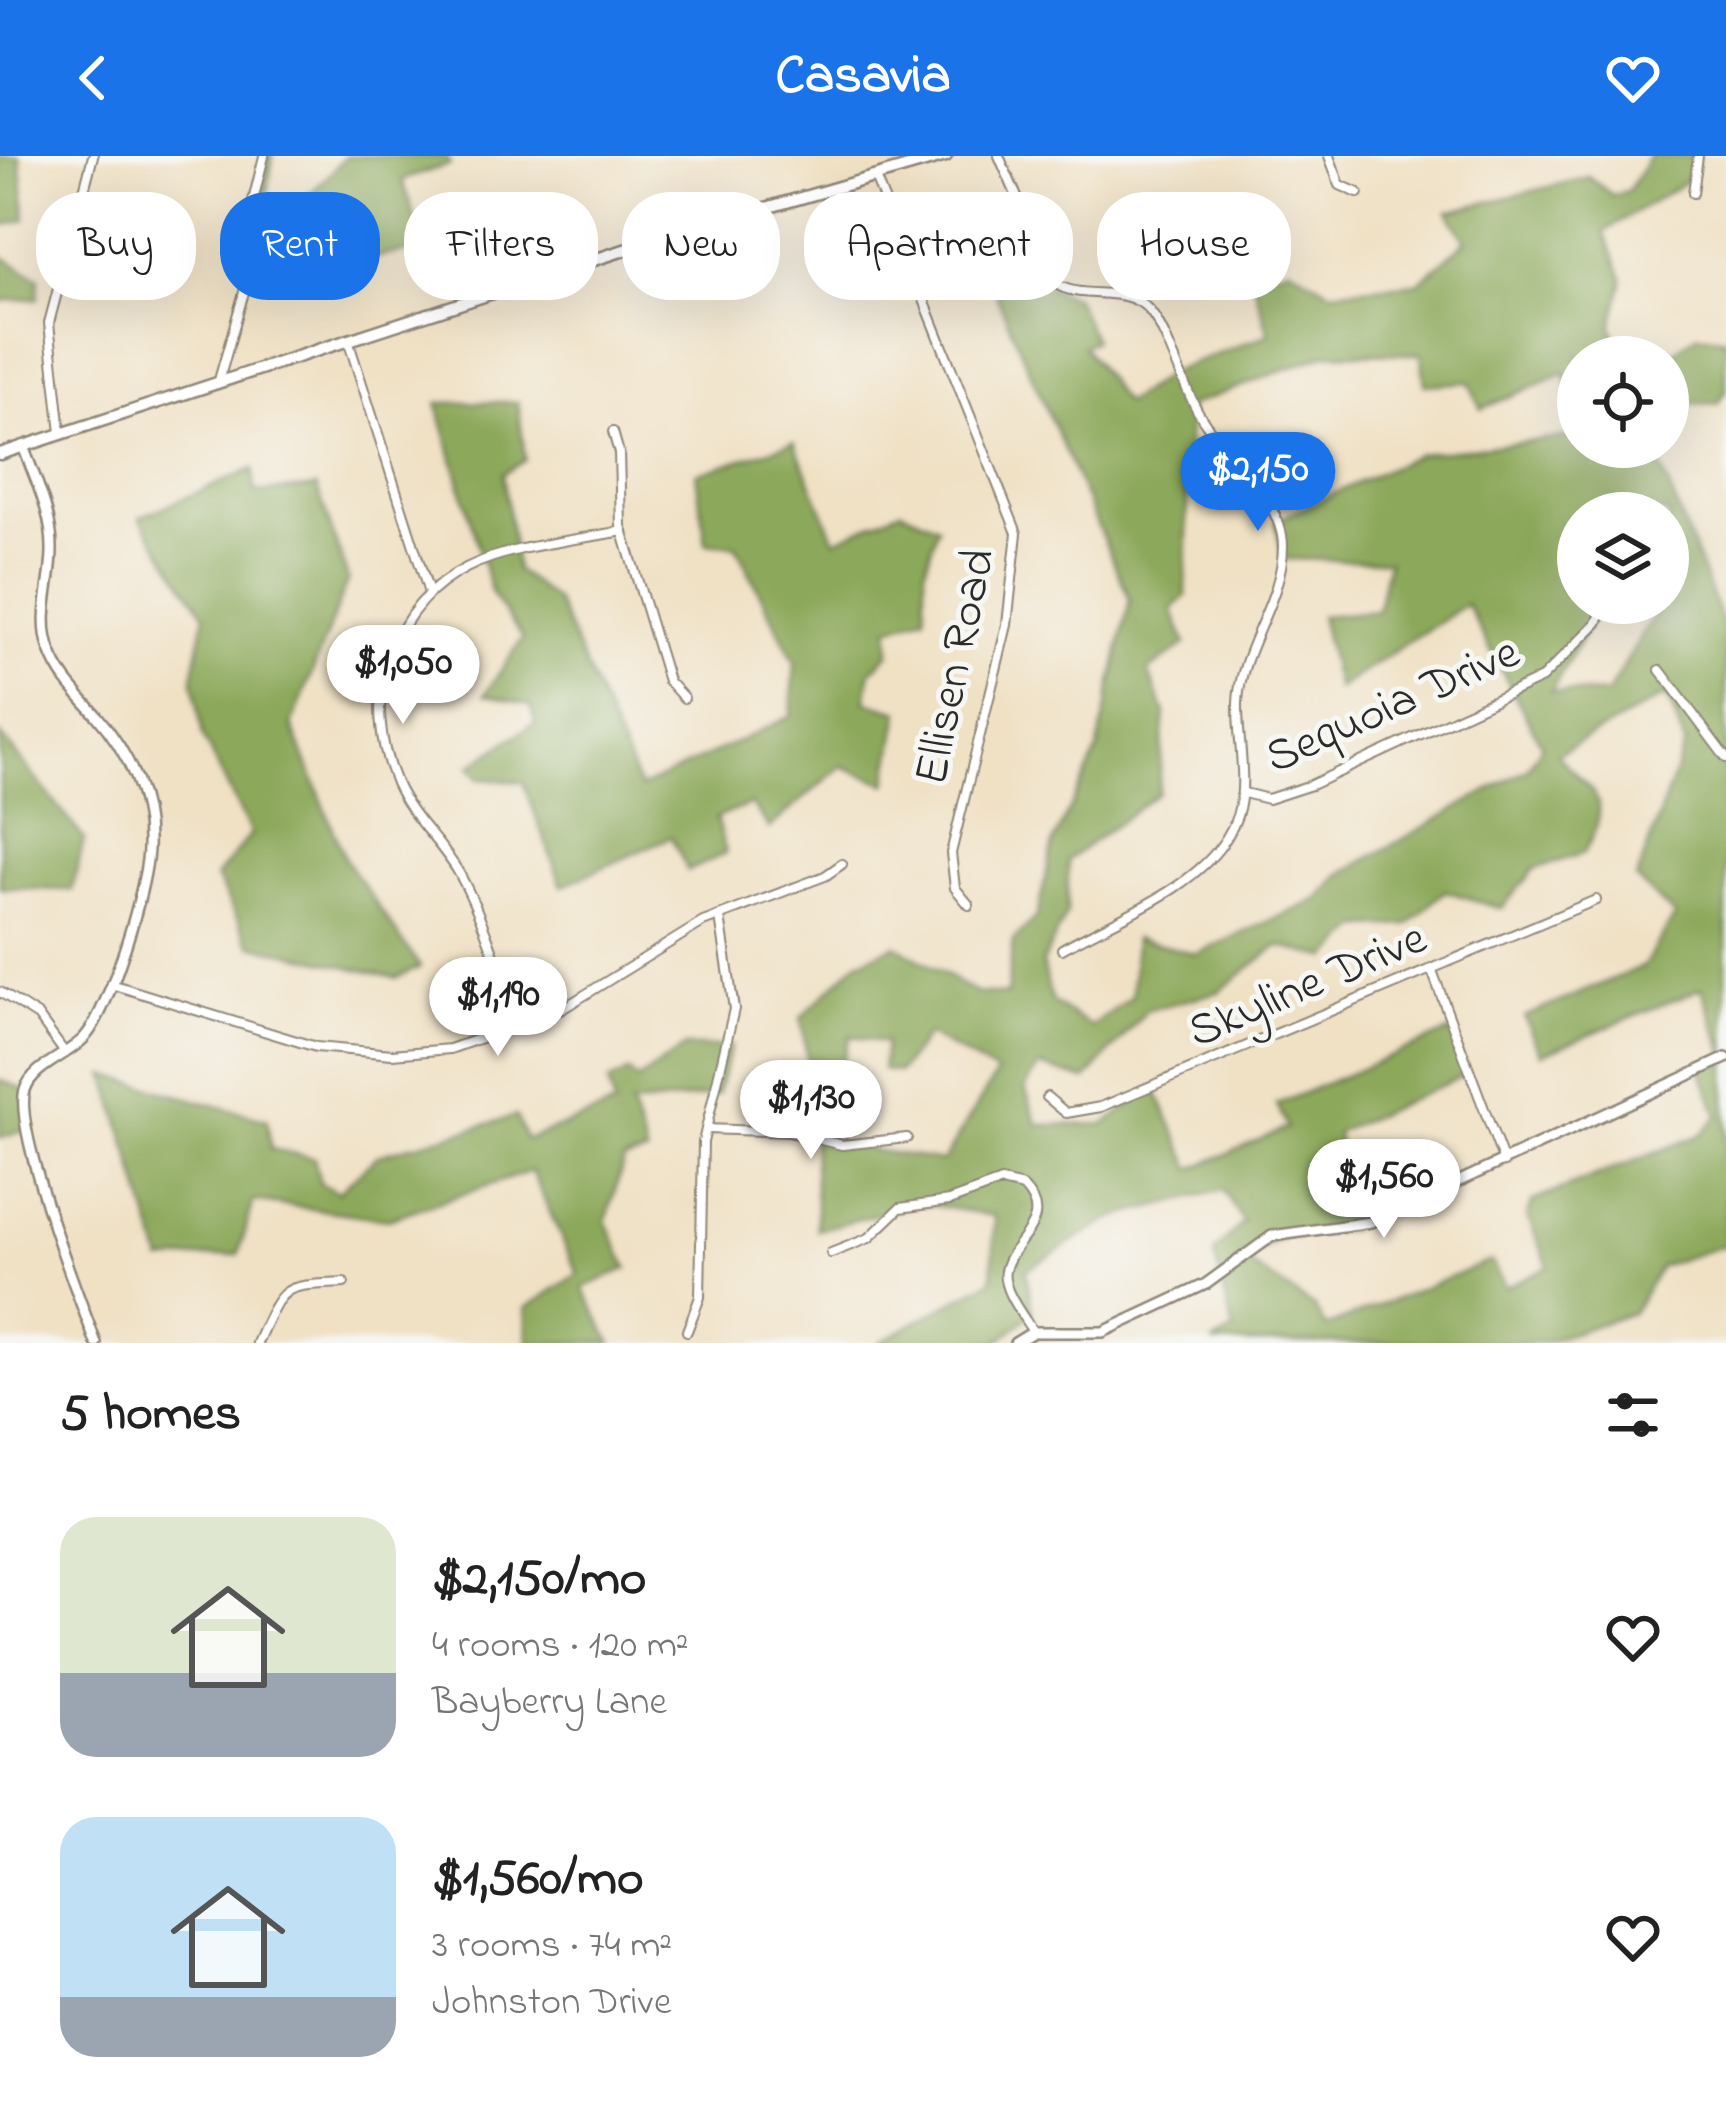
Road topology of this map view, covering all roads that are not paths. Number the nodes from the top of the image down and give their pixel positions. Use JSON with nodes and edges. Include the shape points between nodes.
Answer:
{"nodes":[{"id":1,"x":93,"y":156,"type":"edge"},
{"id":2,"x":264,"y":156,"type":"edge"},
{"id":3,"x":946,"y":156,"type":"edge"},
{"id":4,"x":999,"y":156,"type":"edge"},
{"id":5,"x":1329,"y":156,"type":"edge"},
{"id":6,"x":1698,"y":156,"type":"edge"},
{"id":7,"x":875,"y":175,"type":"junction"},
{"id":8,"x":1358,"y":193,"type":"dead end"},
{"id":9,"x":1693,"y":193,"type":"dead end"},
{"id":10,"x":348,"y":338,"type":"junction"},
{"id":11,"x":219,"y":380,"type":"junction"},
{"id":12,"x":613,"y":432,"type":"dead end"},
{"id":13,"x":61,"y":434,"type":"junction"},
{"id":14,"x":22,"y":446,"type":"junction"},
{"id":15,"x":0,"y":454,"type":"edge"},
{"id":16,"x":623,"y":532,"type":"junction"},
{"id":17,"x":428,"y":590,"type":"junction"},
{"id":18,"x":1596,"y":624,"type":"edge"},
{"id":19,"x":1660,"y":670,"type":"dead end"},
{"id":20,"x":684,"y":698,"type":"dead end"},
{"id":21,"x":1726,"y":758,"type":"edge"},
{"id":22,"x":1244,"y":794,"type":"junction"},
{"id":23,"x":842,"y":864,"type":"dead end"},
{"id":24,"x":1596,"y":900,"type":"dead end"},
{"id":25,"x":969,"y":905,"type":"dead end"},
{"id":26,"x":720,"y":916,"type":"junction"},
{"id":27,"x":1062,"y":949,"type":"dead end"},
{"id":28,"x":1431,"y":968,"type":"junction"},
{"id":29,"x":110,"y":983,"type":"junction"},
{"id":30,"x":0,"y":992,"type":"edge"},
{"id":31,"x":520,"y":1027,"type":"junction"},
{"id":32,"x":65,"y":1053,"type":"junction"},
{"id":33,"x":1726,"y":1058,"type":"edge"},
{"id":34,"x":1047,"y":1097,"type":"dead end"},
{"id":35,"x":706,"y":1129,"type":"junction"},
{"id":36,"x":907,"y":1138,"type":"dead end"},
{"id":37,"x":1504,"y":1163,"type":"junction"},
{"id":38,"x":831,"y":1253,"type":"dead end"},
{"id":39,"x":344,"y":1283,"type":"dead end"},
{"id":40,"x":687,"y":1331,"type":"dead end"},
{"id":41,"x":1033,"y":1333,"type":"junction"},
{"id":42,"x":96,"y":1343,"type":"edge"},
{"id":43,"x":257,"y":1343,"type":"edge"},
{"id":44,"x":1015,"y":1343,"type":"edge"}],
"edges":[{"from":1,"to":13,"type":"street","via":[[50,323]]},
{"from":2,"to":11,"type":"street","via":[[251,209],[254,257]]},
{"from":3,"to":7,"type":"main road"},
{"from":4,"to":22,"type":"street","via":[[1054,283],[1136,300],[1150,311],[1203,421],[1281,531],[1280,569],[1240,688]]},
{"from":5,"to":8,"type":"street","via":[[1340,185]]},
{"from":6,"to":9,"type":"street"},
{"from":7,"to":10,"type":"main road"},
{"from":7,"to":25,"type":"street","name":"Ellisen Road","via":[[1017,533],[1006,625],[951,853],[955,888]]},
{"from":10,"to":11,"type":"main road"},
{"from":10,"to":17,"type":"street"},
{"from":11,"to":13,"type":"main road"},
{"from":12,"to":16,"type":"street"},
{"from":13,"to":14,"type":"main road"},
{"from":14,"to":15,"type":"main road"},
{"from":14,"to":29,"type":"street","via":[[50,529],[50,652],[122,748],[146,819],[141,895]]},
{"from":16,"to":17,"type":"street","via":[[501,554]]},
{"from":16,"to":20,"type":"street","via":[[669,682]]},
{"from":17,"to":31,"type":"street","via":[[384,672],[383,738],[398,788],[464,882]]},
{"from":18,"to":22,"type":"street","name":"Sequoia Drive","via":[[1542,678],[1311,785],[1268,799]]},
{"from":19,"to":21,"type":"street"},
{"from":22,"to":27,"type":"street","via":[[1228,837],[1205,862]]},
{"from":23,"to":26,"type":"street"},
{"from":24,"to":28,"type":"street","name":"Skyline Drive"},
{"from":26,"to":31,"type":"street"},
{"from":26,"to":35,"type":"street","via":[[734,1009]]},
{"from":28,"to":34,"type":"street","name":"Skyline Drive","via":[[1101,1107],[1066,1113]]},
{"from":28,"to":37,"type":"street"},
{"from":29,"to":31,"type":"street","via":[[279,1038],[369,1053],[450,1049]]},
{"from":29,"to":32,"type":"street","via":[[94,1024]]},
{"from":30,"to":32,"type":"street","via":[[38,1016]]},
{"from":32,"to":42,"type":"street","via":[[35,1074],[22,1102]]},
{"from":33,"to":37,"type":"street"},
{"from":35,"to":36,"type":"street","via":[[789,1132],[842,1145]]},
{"from":35,"to":40,"type":"street","via":[[700,1297]]},
{"from":37,"to":41,"type":"street","via":[[1371,1222],[1272,1236],[1206,1284],[1103,1332]]},
{"from":38,"to":41,"type":"street","via":[[869,1238],[893,1210],[1001,1182],[1023,1186],[1035,1204],[1034,1226],[1004,1278]]},
{"from":39,"to":43,"type":"street","via":[[288,1288]]},
{"from":41,"to":44,"type":"street"}]}
